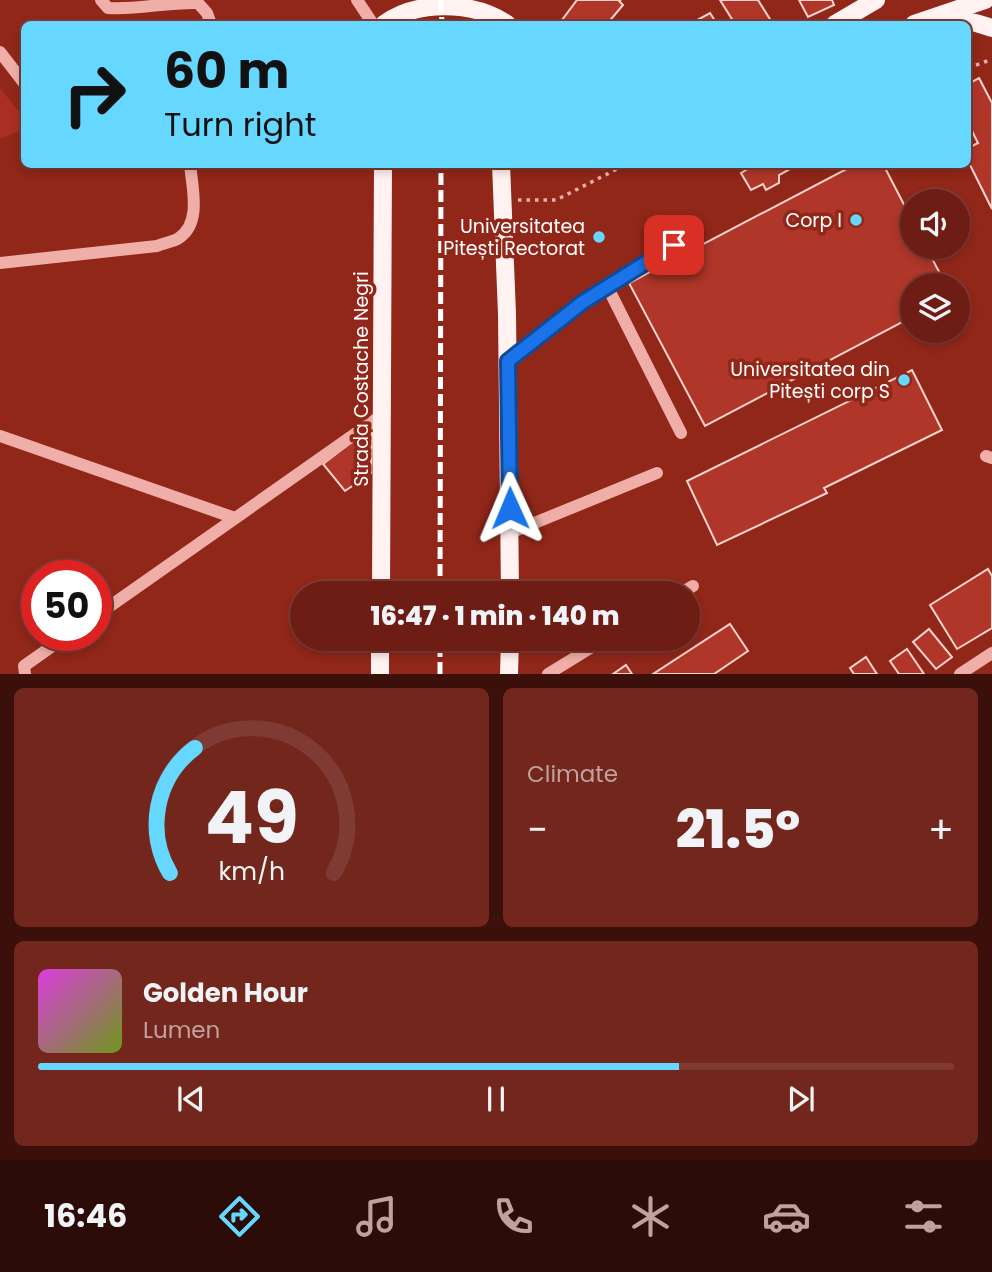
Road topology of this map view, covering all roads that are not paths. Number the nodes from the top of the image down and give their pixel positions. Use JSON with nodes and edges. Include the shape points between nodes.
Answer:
{"nodes":[{"id":1,"x":101,"y":0,"type":"edge"},
{"id":2,"x":357,"y":0,"type":"edge"},
{"id":3,"x":876,"y":0,"type":"edge"},
{"id":4,"x":985,"y":0,"type":"edge"},
{"id":5,"x":479,"y":5,"type":"edge"},
{"id":6,"x":939,"y":16,"type":"junction"},
{"id":7,"x":210,"y":21,"type":"edge"},
{"id":8,"x":371,"y":21,"type":"edge"},
{"id":9,"x":388,"y":21,"type":"edge"},
{"id":10,"x":503,"y":21,"type":"edge"},
{"id":11,"x":840,"y":21,"type":"edge"},
{"id":12,"x":923,"y":21,"type":"edge"},
{"id":13,"x":965,"y":21,"type":"edge"},
{"id":14,"x":971,"y":22,"type":"edge"},
{"id":15,"x":992,"y":29,"type":"edge"},
{"id":16,"x":0,"y":52,"type":"edge"},
{"id":17,"x":21,"y":79,"type":"edge"},
{"id":18,"x":190,"y":168,"type":"edge"},
{"id":19,"x":383,"y":168,"type":"edge"},
{"id":20,"x":503,"y":168,"type":"edge"},
{"id":21,"x":694,"y":234,"type":"dead end"},
{"id":22,"x":0,"y":263,"type":"edge"},
{"id":23,"x":607,"y":286,"type":"junction"},
{"id":24,"x":508,"y":361,"type":"junction"},
{"id":25,"x":382,"y":415,"type":"junction"},
{"id":26,"x":681,"y":433,"type":"dead end"},
{"id":27,"x":0,"y":436,"type":"edge"},
{"id":28,"x":657,"y":473,"type":"dead end"},
{"id":29,"x":235,"y":518,"type":"junction"},
{"id":30,"x":510,"y":533,"type":"junction"},
{"id":31,"x":381,"y":581,"type":"edge"},
{"id":32,"x":510,"y":581,"type":"edge"},
{"id":33,"x":112,"y":604,"type":"edge"},
{"id":34,"x":47,"y":651,"type":"edge"},
{"id":35,"x":380,"y":651,"type":"edge"},
{"id":36,"x":510,"y":651,"type":"edge"},
{"id":37,"x":585,"y":651,"type":"edge"},
{"id":38,"x":992,"y":653,"type":"edge"},
{"id":39,"x":21,"y":671,"type":"edge"},
{"id":40,"x":380,"y":674,"type":"edge"},
{"id":41,"x":509,"y":674,"type":"edge"},
{"id":42,"x":548,"y":674,"type":"edge"},
{"id":43,"x":960,"y":674,"type":"edge"}],
"edges":[{"from":1,"to":7,"type":"street","via":[[108,8],[130,9],[198,3]]},
{"from":2,"to":8,"type":"street"},
{"from":3,"to":11,"type":"main road"},
{"from":4,"to":6,"type":"main road"},
{"from":5,"to":9,"type":"main road","via":[[424,8]]},
{"from":5,"to":10,"type":"main road"},
{"from":6,"to":12,"type":"main road"},
{"from":6,"to":13,"type":"main road"},
{"from":14,"to":15,"type":"main road"},
{"from":16,"to":17,"type":"street"},
{"from":18,"to":22,"type":"street","via":[[194,211],[189,228],[178,239],[158,246]]},
{"from":19,"to":25,"type":"main road","name":"Strada Costache Negri"},
{"from":20,"to":24,"type":"main road"},
{"from":21,"to":23,"type":"street"},
{"from":23,"to":24,"type":"street"},
{"from":23,"to":26,"type":"street"},
{"from":24,"to":30,"type":"main road"},
{"from":25,"to":29,"type":"street"},
{"from":25,"to":31,"type":"main road","name":"Strada Costache Negri"},
{"from":27,"to":29,"type":"street"},
{"from":28,"to":30,"type":"street"},
{"from":29,"to":33,"type":"street"},
{"from":30,"to":32,"type":"main road"},
{"from":34,"to":39,"type":"street"},
{"from":35,"to":40,"type":"main road"},
{"from":36,"to":41,"type":"main road"},
{"from":37,"to":42,"type":"street"},
{"from":38,"to":43,"type":"street"}]}
